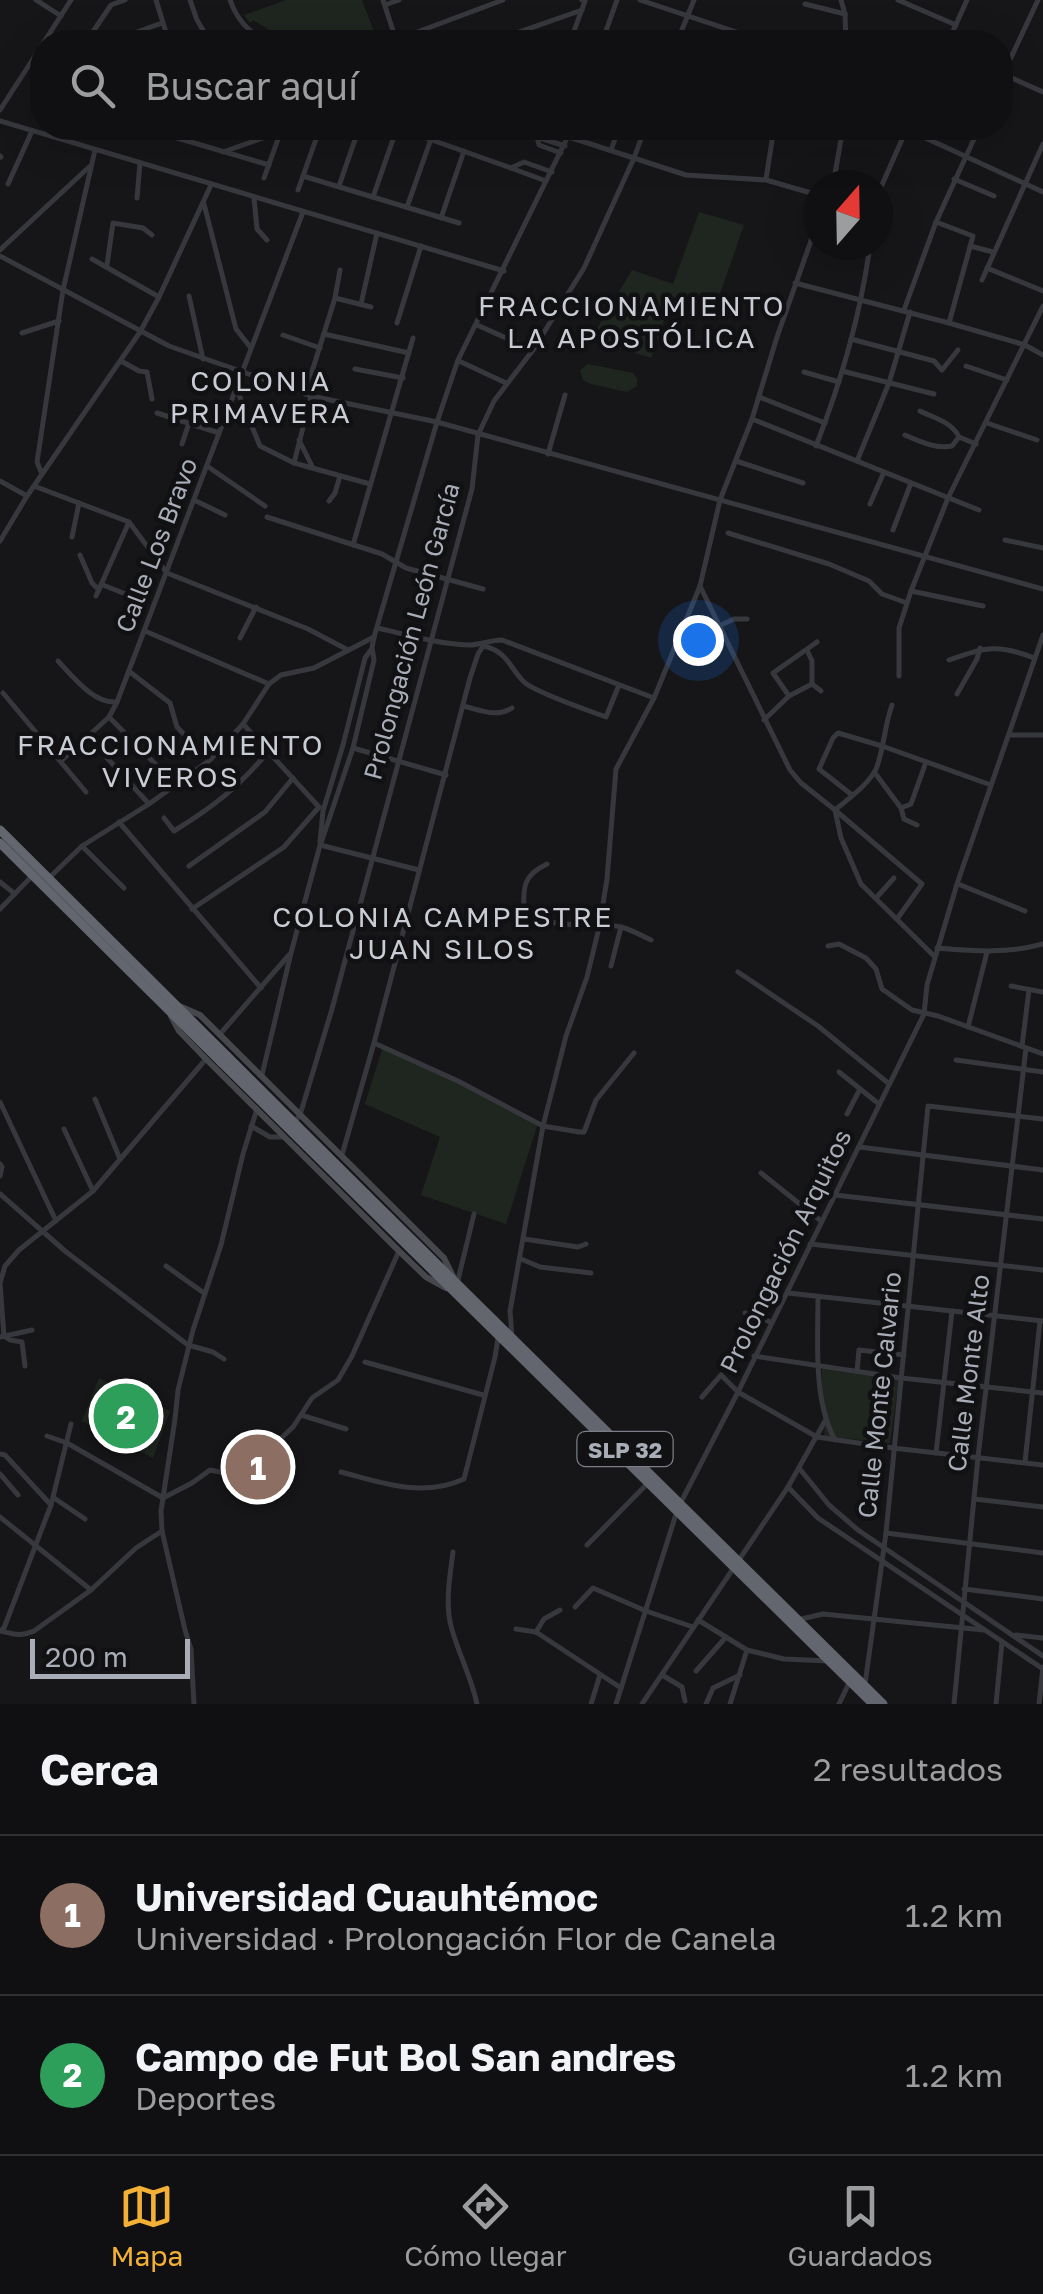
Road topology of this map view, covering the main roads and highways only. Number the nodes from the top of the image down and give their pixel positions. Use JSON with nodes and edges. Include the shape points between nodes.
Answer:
{"nodes":[{"id":1,"x":0,"y":830,"type":"edge"},
{"id":2,"x":0,"y":843,"type":"edge"},
{"id":3,"x":172,"y":1007,"type":"junction"},
{"id":4,"x":456,"y":1288,"type":"junction"},
{"id":5,"x":511,"y":1341,"type":"junction"},
{"id":6,"x":678,"y":1508,"type":"junction"},
{"id":7,"x":736,"y":1565,"type":"junction"},
{"id":8,"x":873,"y":1704,"type":"edge"},
{"id":9,"x":883,"y":1704,"type":"edge"}],
"edges":[{"from":1,"to":3,"type":"highway","number":"SLP 32"},
{"from":2,"to":3,"type":"highway","number":"SLP 32"},
{"from":3,"to":4,"type":"highway","number":"SLP 32","bridge":true},
{"from":3,"to":4,"type":"main road","via":[[179,1030],[399,1251],[426,1277]]},
{"from":3,"to":4,"type":"main road","via":[[200,1015],[220,1034],[444,1258]]},
{"from":4,"to":5,"type":"highway","number":"SLP 32"},
{"from":5,"to":6,"type":"highway","number":"SLP 32"},
{"from":5,"to":6,"type":"highway","number":"SLP 32"},
{"from":6,"to":7,"type":"highway","number":"SLP 32"},
{"from":7,"to":8,"type":"highway","number":"SLP 32"},
{"from":7,"to":9,"type":"highway","number":"SLP 32"}]}
